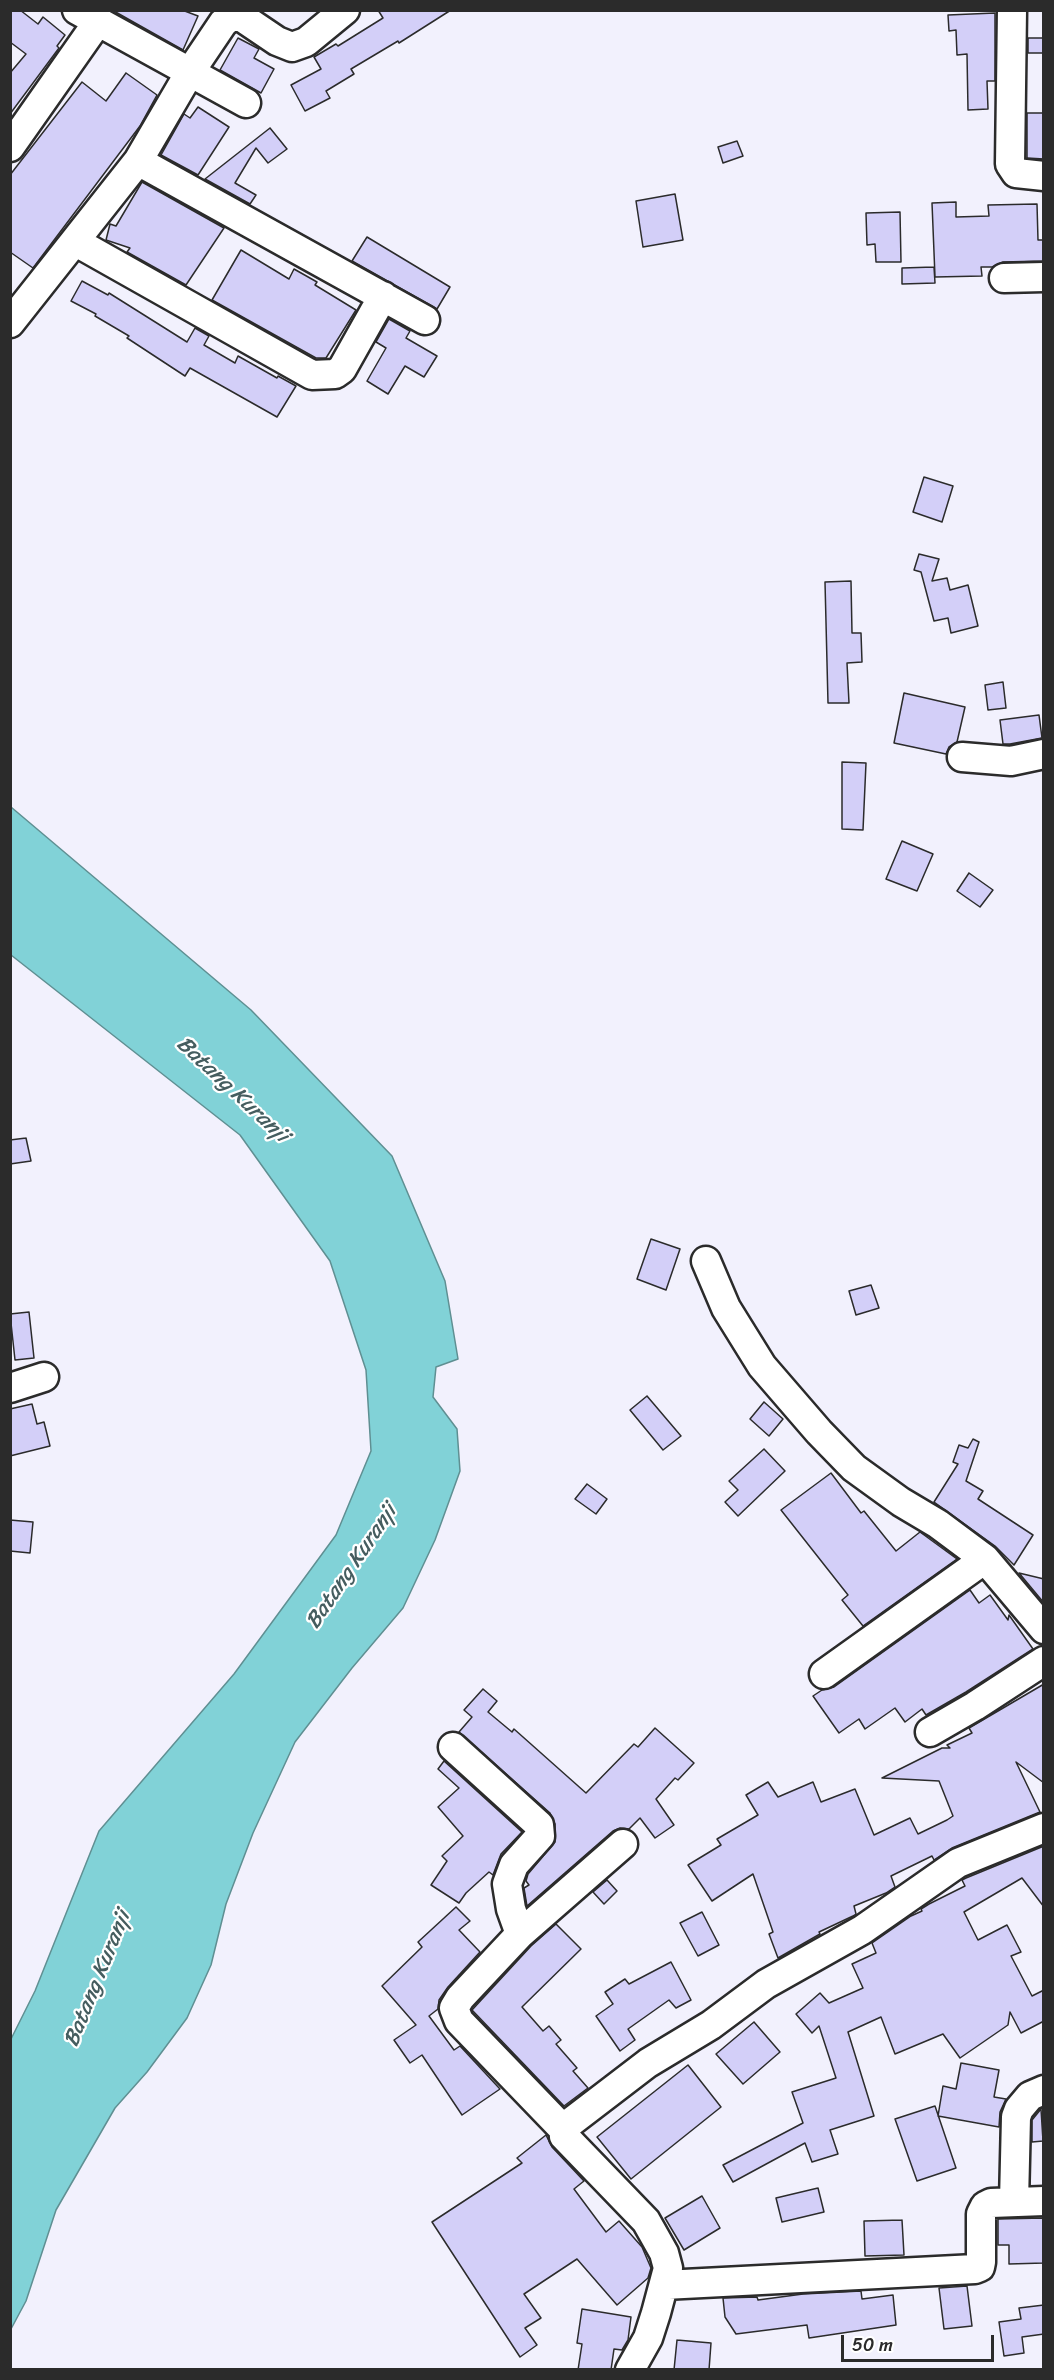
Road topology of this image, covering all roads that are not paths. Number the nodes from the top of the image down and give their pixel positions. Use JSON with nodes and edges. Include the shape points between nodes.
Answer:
{"nodes":[{"id":1,"x":345,"y":10,"type":"edge"},
{"id":2,"x":1012,"y":10,"type":"edge"},
{"id":3,"x":87,"y":17,"type":"edge"},
{"id":4,"x":190,"y":72,"type":"junction"},
{"id":5,"x":246,"y":103,"type":"dead end"},
{"id":6,"x":10,"y":147,"type":"edge"},
{"id":7,"x":138,"y":161,"type":"junction"},
{"id":8,"x":1044,"y":176,"type":"edge"},
{"id":9,"x":76,"y":242,"type":"junction"},
{"id":10,"x":1044,"y":277,"type":"edge"},
{"id":11,"x":1004,"y":278,"type":"dead end"},
{"id":12,"x":383,"y":296,"type":"junction"},
{"id":13,"x":425,"y":320,"type":"dead end"},
{"id":14,"x":10,"y":323,"type":"edge"},
{"id":15,"x":1044,"y":754,"type":"edge"},
{"id":16,"x":962,"y":757,"type":"dead end"},
{"id":17,"x":706,"y":1261,"type":"dead end"},
{"id":18,"x":45,"y":1377,"type":"dead end"},
{"id":19,"x":10,"y":1388,"type":"edge"},
{"id":20,"x":985,"y":1559,"type":"junction"},
{"id":21,"x":1044,"y":1629,"type":"edge"},
{"id":22,"x":1044,"y":1661,"type":"edge"},
{"id":23,"x":824,"y":1674,"type":"dead end"},
{"id":24,"x":930,"y":1732,"type":"dead end"},
{"id":25,"x":453,"y":1747,"type":"dead end"},
{"id":26,"x":1044,"y":1828,"type":"edge"},
{"id":27,"x":622,"y":1844,"type":"dead end"},
{"id":28,"x":520,"y":1934,"type":"junction"},
{"id":29,"x":1044,"y":2090,"type":"edge"},
{"id":30,"x":567,"y":2136,"type":"junction"},
{"id":31,"x":1044,"y":2201,"type":"edge"},
{"id":32,"x":1014,"y":2202,"type":"junction"},
{"id":33,"x":664,"y":2285,"type":"junction"},
{"id":34,"x":630,"y":2370,"type":"edge"}],
"edges":[{"from":1,"to":4,"type":"street","via":[[306,42],[292,47],[235,15],[223,23]]},
{"from":2,"to":8,"type":"street","via":[[1010,164],[1016,173]]},
{"from":3,"to":4,"type":"street"},
{"from":3,"to":6,"type":"street"},
{"from":4,"to":5,"type":"street"},
{"from":4,"to":7,"type":"street"},
{"from":7,"to":9,"type":"street"},
{"from":7,"to":12,"type":"street"},
{"from":9,"to":12,"type":"street","via":[[312,375],[335,374],[342,369]]},
{"from":9,"to":14,"type":"street"},
{"from":10,"to":11,"type":"street"},
{"from":12,"to":13,"type":"street"},
{"from":15,"to":16,"type":"street","via":[[1011,761]]},
{"from":17,"to":20,"type":"street","via":[[726,1308],[762,1366],[819,1432],[854,1468]]},
{"from":18,"to":19,"type":"street"},
{"from":20,"to":21,"type":"street"},
{"from":20,"to":23,"type":"street"},
{"from":22,"to":24,"type":"street"},
{"from":25,"to":28,"type":"street","via":[[539,1825],[540,1836],[514,1865],[507,1884]]},
{"from":26,"to":30,"type":"street","via":[[958,1863],[862,1930],[766,1984],[711,2025],[648,2063],[567,2126]]},
{"from":27,"to":28,"type":"street"},
{"from":28,"to":30,"type":"street","via":[[460,1998],[455,2014]]},
{"from":29,"to":32,"type":"street","via":[[1030,2096],[1016,2117]]},
{"from":30,"to":33,"type":"street","via":[[646,2221],[664,2253],[668,2268]]},
{"from":31,"to":32,"type":"street"},
{"from":32,"to":33,"type":"street","via":[[991,2203],[982,2209],[981,2262],[975,2269]]},
{"from":33,"to":34,"type":"street","via":[[648,2338]]}]}
